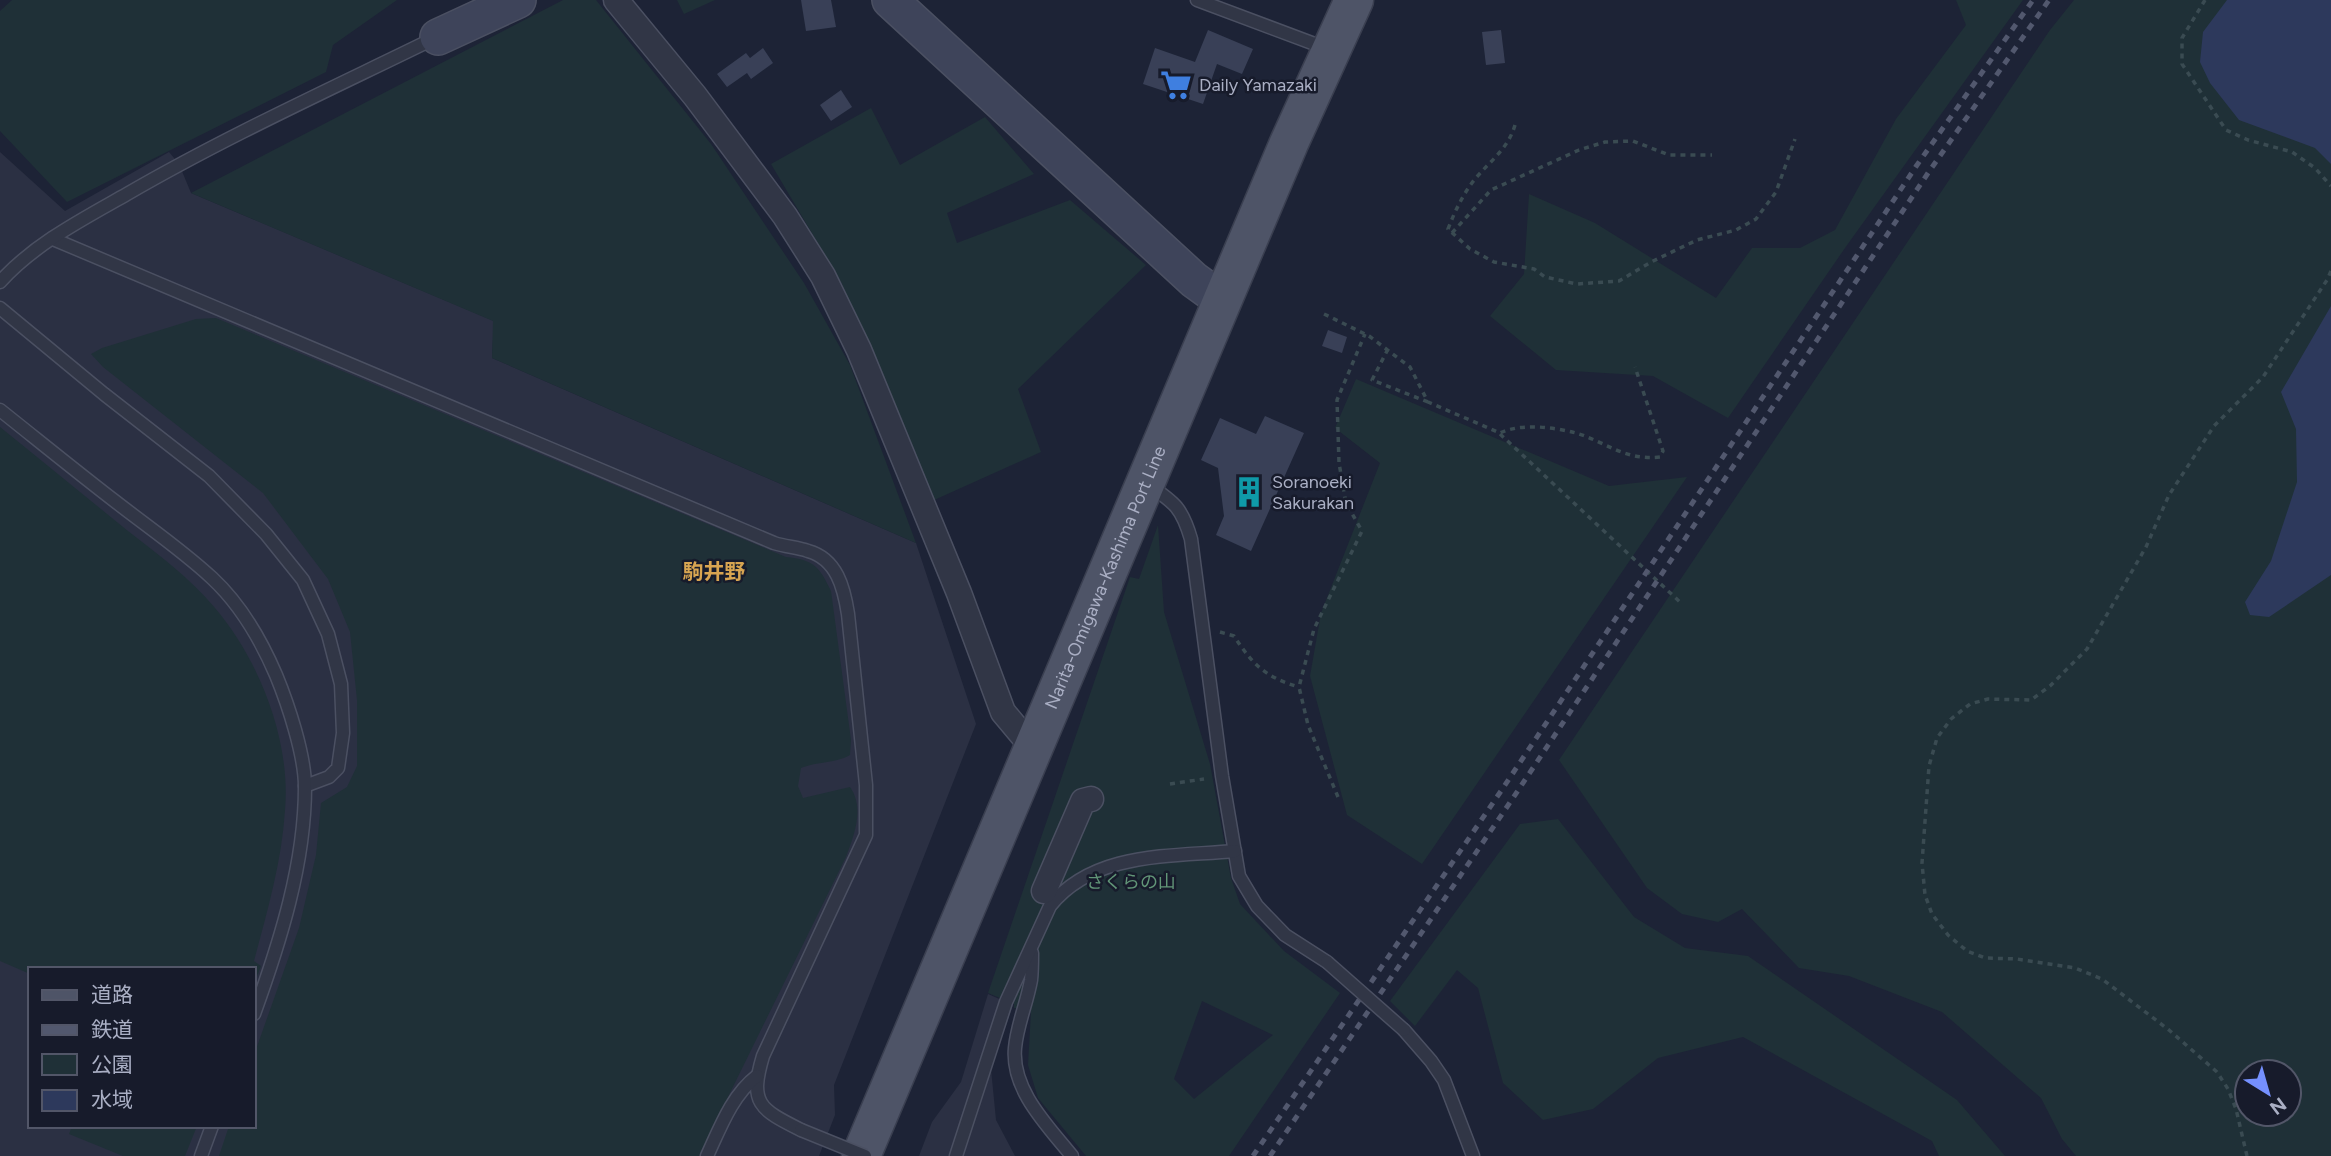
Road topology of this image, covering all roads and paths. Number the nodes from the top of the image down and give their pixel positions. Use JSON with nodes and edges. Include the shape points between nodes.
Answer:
{"nodes":[{"id":1,"x":518,"y":0,"type":"edge"},
{"id":2,"x":615,"y":0,"type":"edge"},
{"id":3,"x":890,"y":0,"type":"edge"},
{"id":4,"x":1197,"y":0,"type":"edge"},
{"id":5,"x":1354,"y":0,"type":"edge"},
{"id":6,"x":2205,"y":0,"type":"edge"},
{"id":7,"x":438,"y":37,"type":"joint"},
{"id":8,"x":1331,"y":50,"type":"junction"},
{"id":9,"x":1515,"y":125,"type":"dead end"},
{"id":10,"x":1795,"y":139,"type":"dead end"},
{"id":11,"x":1712,"y":155,"type":"dead end"},
{"id":12,"x":2331,"y":186,"type":"edge"},
{"id":13,"x":1452,"y":233,"type":"junction"},
{"id":14,"x":53,"y":239,"type":"junction"},
{"id":15,"x":2331,"y":271,"type":"edge"},
{"id":16,"x":0,"y":282,"type":"edge"},
{"id":17,"x":1223,"y":301,"type":"junction"},
{"id":18,"x":0,"y":308,"type":"edge"},
{"id":19,"x":1324,"y":314,"type":"dead end"},
{"id":20,"x":1365,"y":334,"type":"junction"},
{"id":21,"x":1388,"y":349,"type":"junction"},
{"id":22,"x":1635,"y":368,"type":"dead end"},
{"id":23,"x":1428,"y":402,"type":"junction"},
{"id":24,"x":0,"y":410,"type":"edge"},
{"id":25,"x":1500,"y":433,"type":"junction"},
{"id":26,"x":1146,"y":483,"type":"junction"},
{"id":27,"x":1680,"y":602,"type":"dead end"},
{"id":28,"x":1218,"y":632,"type":"dead end"},
{"id":29,"x":1298,"y":687,"type":"junction"},
{"id":30,"x":1033,"y":748,"type":"junction"},
{"id":31,"x":1204,"y":779,"type":"dead end"},
{"id":32,"x":1170,"y":784,"type":"dead end"},
{"id":33,"x":305,"y":786,"type":"junction"},
{"id":34,"x":1338,"y":797,"type":"dead end"},
{"id":35,"x":1091,"y":799,"type":"dead end"},
{"id":36,"x":1235,"y":852,"type":"junction"},
{"id":37,"x":1044,"y":891,"type":"dead end"},
{"id":38,"x":1032,"y":949,"type":"junction"},
{"id":39,"x":256,"y":1008,"type":"edge"},
{"id":40,"x":757,"y":1076,"type":"junction"},
{"id":41,"x":211,"y":1128,"type":"edge"},
{"id":42,"x":201,"y":1156,"type":"edge"},
{"id":43,"x":707,"y":1156,"type":"edge"},
{"id":44,"x":863,"y":1156,"type":"edge"},
{"id":45,"x":956,"y":1156,"type":"edge"},
{"id":46,"x":1072,"y":1156,"type":"edge"},
{"id":47,"x":1473,"y":1156,"type":"edge"},
{"id":48,"x":2247,"y":1156,"type":"edge"}],
"edges":[{"from":1,"to":7,"type":"street"},
{"from":2,"to":30,"type":"street","via":[[695,96],[777,205],[823,276],[859,350],[1003,712]]},
{"from":3,"to":17,"type":"street","via":[[1194,280]]},
{"from":4,"to":8,"type":"lane"},
{"from":5,"to":8,"type":"main road","name":"Narita-Omigawa-Kashima Port Line"},
{"from":6,"to":12,"type":"path","via":[[2182,38],[2182,64],[2226,130],[2292,152]]},
{"from":7,"to":14,"type":"lane","via":[[179,164]]},
{"from":8,"to":17,"type":"main road","name":"Narita-Omigawa-Kashima Port Line"},
{"from":9,"to":13,"type":"path","via":[[1511,138],[1457,206],[1448,229]]},
{"from":10,"to":13,"type":"path","via":[[1776,192],[1756,219],[1737,230],[1697,240],[1619,281],[1577,284],[1545,277],[1534,269],[1494,262]]},
{"from":11,"to":13,"type":"path","via":[[1669,155],[1633,141],[1605,142],[1491,190]]},
{"from":14,"to":16,"type":"lane"},
{"from":14,"to":40,"type":"lane","via":[[774,543],[816,553],[838,574],[848,614],[866,785],[866,835]]},
{"from":15,"to":48,"type":"path","via":[[2263,377],[2232,405],[2169,495],[2146,547],[2087,649],[2031,700],[1988,699],[1970,704],[1937,738],[1929,766],[1922,863],[1925,895],[1948,935],[1967,951],[1985,958],[2075,968],[2102,979],[2217,1072],[2236,1109]]},
{"from":17,"to":26,"type":"main road","name":"Narita-Omigawa-Kashima Port Line"},
{"from":18,"to":33,"type":"lane","via":[[209,476],[303,580],[328,634],[341,684],[342,733],[338,768],[329,778]]},
{"from":19,"to":20,"type":"path"},
{"from":20,"to":21,"type":"path"},
{"from":20,"to":29,"type":"path","via":[[1337,400],[1346,503],[1362,531],[1314,629]]},
{"from":21,"to":23,"type":"path","via":[[1410,367]]},
{"from":21,"to":23,"type":"path","via":[[1372,380]]},
{"from":22,"to":25,"type":"path","via":[[1663,451],[1660,457],[1626,455],[1576,433],[1527,427]]},
{"from":23,"to":25,"type":"path"},
{"from":24,"to":33,"type":"lane","via":[[173,544],[214,580],[249,622],[283,693]]},
{"from":25,"to":27,"type":"path"},
{"from":26,"to":30,"type":"main road","name":"Narita-Omigawa-Kashima Port Line"},
{"from":26,"to":36,"type":"lane","via":[[1184,516],[1191,539]]},
{"from":28,"to":29,"type":"path","via":[[1234,636],[1250,660],[1276,681]]},
{"from":29,"to":34,"type":"path"},
{"from":30,"to":44,"type":"main road","name":"Narita-Omigawa-Kashima Port Line"},
{"from":31,"to":32,"type":"path"},
{"from":33,"to":39,"type":"lane","via":[[302,843],[274,959]]},
{"from":35,"to":37,"type":"street","via":[[1083,801],[1076,813]]},
{"from":36,"to":38,"type":"lane","via":[[1134,861],[1092,872],[1061,893]]},
{"from":36,"to":47,"type":"lane","bridge":true,"via":[[1239,876],[1257,906],[1285,935],[1327,962],[1404,1030],[1431,1061],[1444,1080]]},
{"from":38,"to":45,"type":"lane","via":[[1006,1002]]},
{"from":38,"to":46,"type":"lane","via":[[1031,979],[1014,1062],[1030,1102]]},
{"from":40,"to":43,"type":"lane","via":[[729,1110]]},
{"from":40,"to":44,"type":"lane","bridge":true,"via":[[757,1094],[770,1114]]},
{"from":41,"to":42,"type":"lane"}]}
